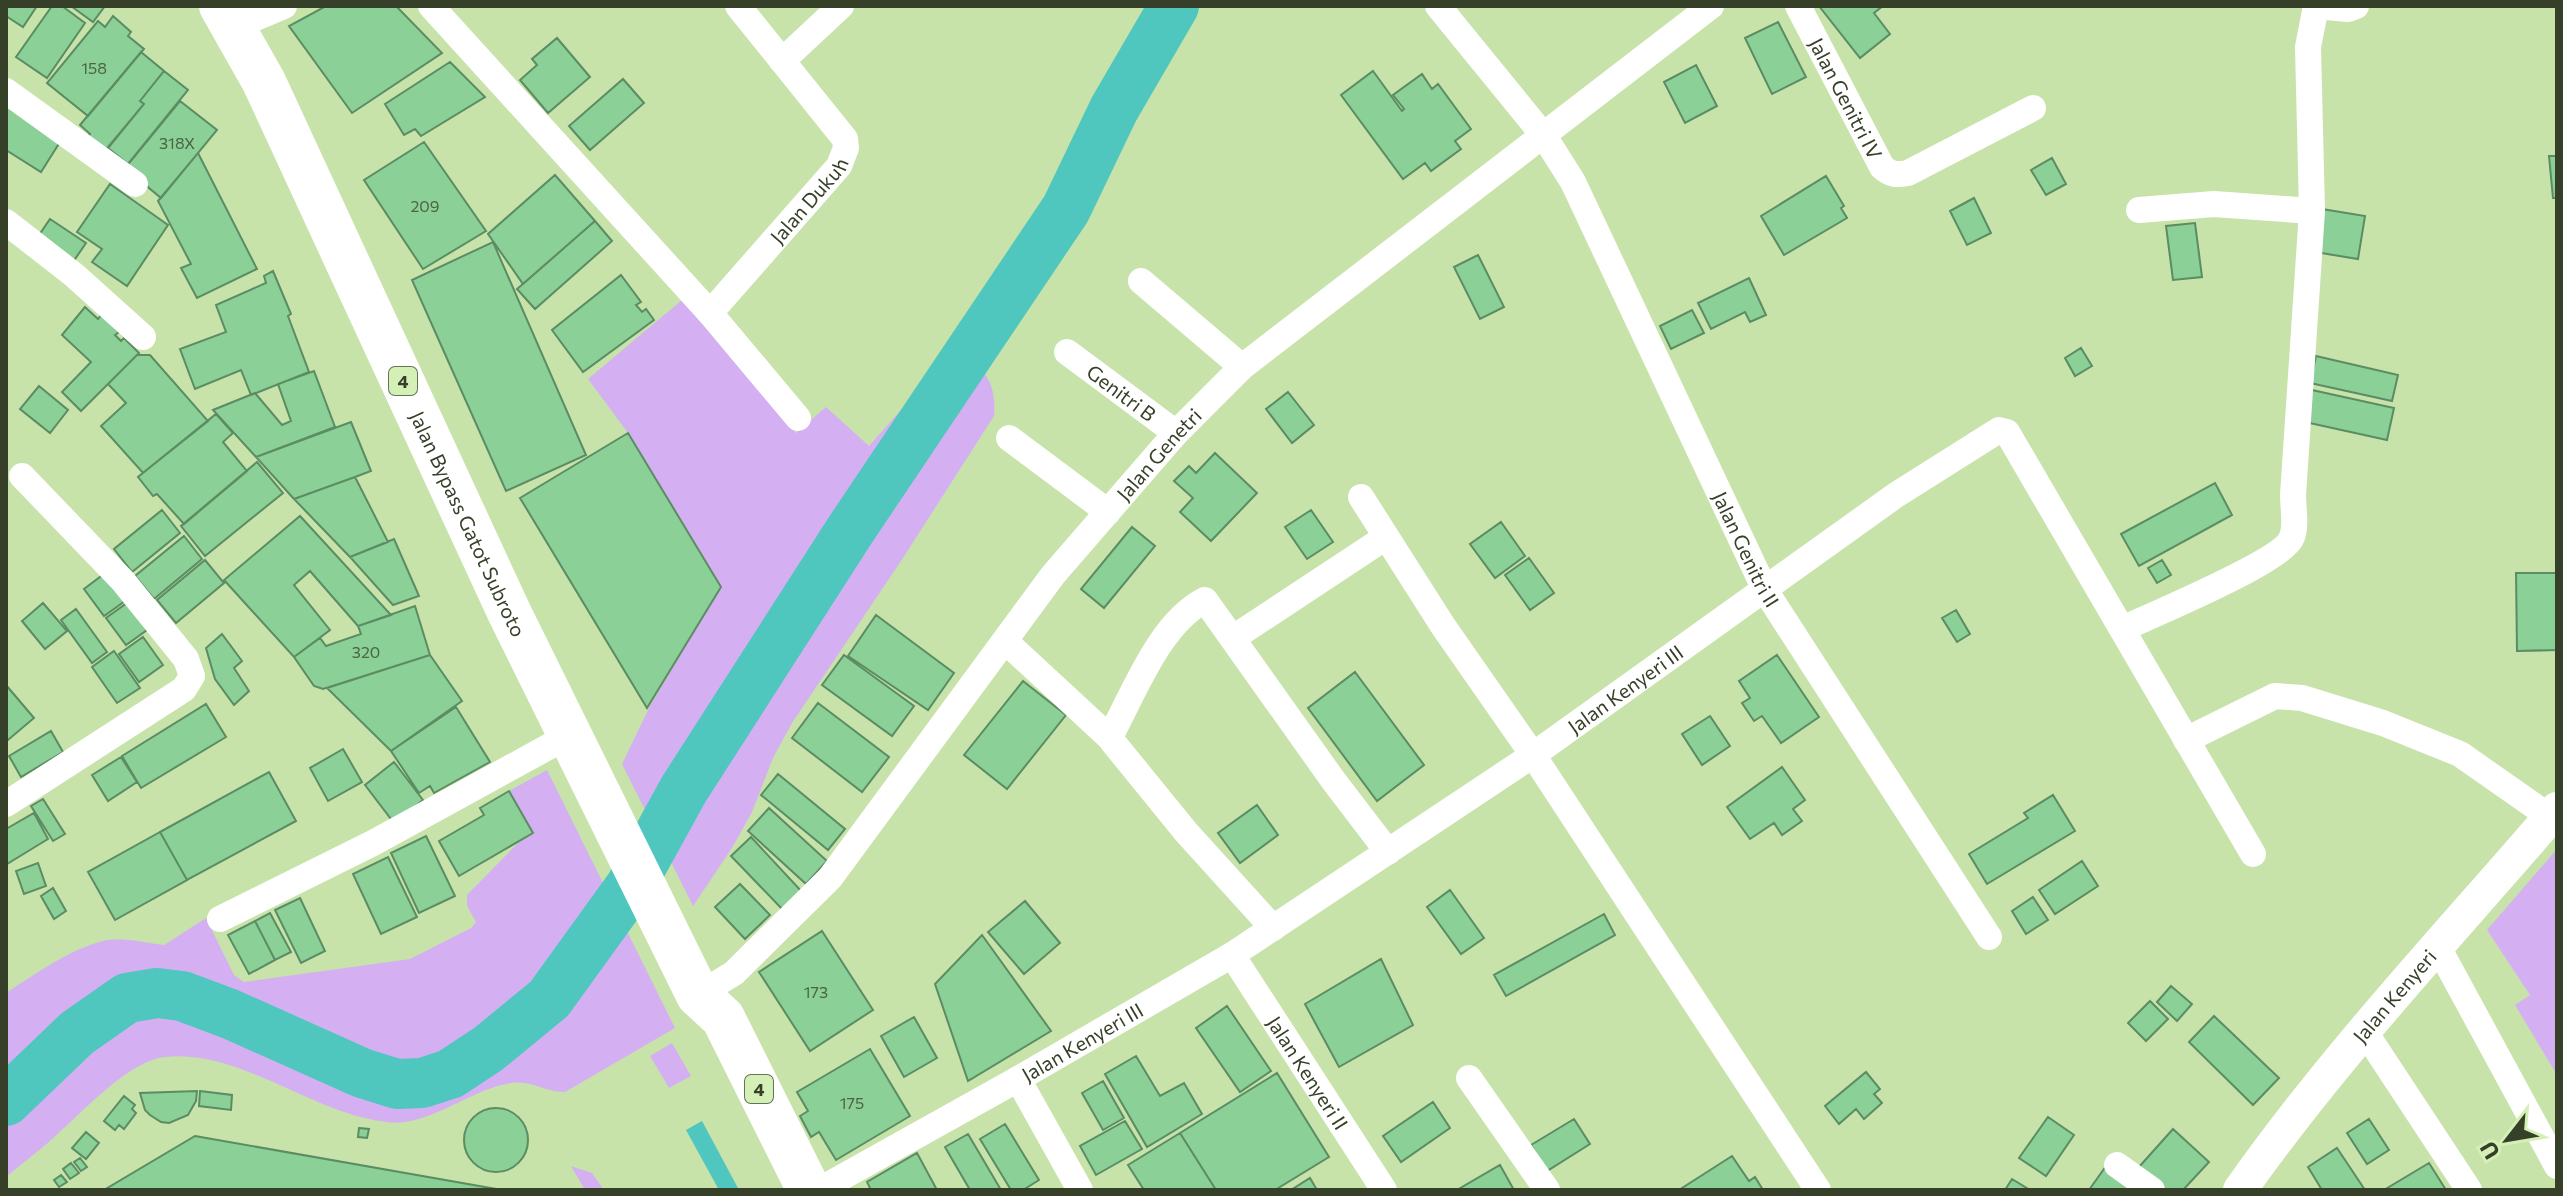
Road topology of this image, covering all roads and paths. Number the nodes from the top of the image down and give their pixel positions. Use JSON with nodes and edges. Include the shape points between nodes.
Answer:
{"nodes":[{"id":1,"x":284,"y":6,"type":"edge"},
{"id":2,"x":431,"y":6,"type":"edge"},
{"id":3,"x":738,"y":6,"type":"edge"},
{"id":4,"x":841,"y":6,"type":"edge"},
{"id":5,"x":1438,"y":6,"type":"edge"},
{"id":6,"x":1711,"y":6,"type":"edge"},
{"id":7,"x":1798,"y":6,"type":"edge"},
{"id":8,"x":2356,"y":6,"type":"edge"},
{"id":9,"x":228,"y":16,"type":"edge"},
{"id":10,"x":782,"y":61,"type":"junction"},
{"id":11,"x":6,"y":91,"type":"edge"},
{"id":12,"x":2033,"y":108,"type":"dead end"},
{"id":13,"x":1544,"y":136,"type":"junction"},
{"id":14,"x":135,"y":184,"type":"dead end"},
{"id":15,"x":2139,"y":210,"type":"dead end"},
{"id":16,"x":2312,"y":211,"type":"junction"},
{"id":17,"x":6,"y":222,"type":"edge"},
{"id":18,"x":1141,"y":281,"type":"dead end"},
{"id":19,"x":710,"y":313,"type":"junction"},
{"id":20,"x":143,"y":337,"type":"dead end"},
{"id":21,"x":1067,"y":352,"type":"dead end"},
{"id":22,"x":1242,"y":367,"type":"junction"},
{"id":23,"x":798,"y":418,"type":"dead end"},
{"id":24,"x":1176,"y":433,"type":"junction"},
{"id":25,"x":1009,"y":438,"type":"dead end"},
{"id":26,"x":22,"y":476,"type":"dead end"},
{"id":27,"x":1361,"y":497,"type":"dead end"},
{"id":28,"x":1108,"y":512,"type":"junction"},
{"id":29,"x":1386,"y":537,"type":"junction"},
{"id":30,"x":1765,"y":590,"type":"junction"},
{"id":31,"x":2122,"y":629,"type":"junction"},
{"id":32,"x":1233,"y":638,"type":"junction"},
{"id":33,"x":1005,"y":641,"type":"junction"},
{"id":34,"x":1111,"y":739,"type":"junction"},
{"id":35,"x":2186,"y":740,"type":"junction"},
{"id":36,"x":576,"y":746,"type":"junction"},
{"id":37,"x":1533,"y":755,"type":"junction"},
{"id":38,"x":6,"y":804,"type":"edge"},
{"id":39,"x":2554,"y":813,"type":"edge"},
{"id":40,"x":1388,"y":852,"type":"junction"},
{"id":41,"x":2253,"y":854,"type":"dead end"},
{"id":42,"x":220,"y":919,"type":"dead end"},
{"id":43,"x":1273,"y":928,"type":"junction"},
{"id":44,"x":1989,"y":937,"type":"dead end"},
{"id":45,"x":2438,"y":947,"type":"junction"},
{"id":46,"x":1232,"y":955,"type":"junction"},
{"id":47,"x":690,"y":979,"type":"junction"},
{"id":48,"x":2365,"y":1032,"type":"junction"},
{"id":49,"x":1469,"y":1078,"type":"dead end"},
{"id":50,"x":1018,"y":1079,"type":"junction"},
{"id":51,"x":2117,"y":1165,"type":"dead end"},
{"id":52,"x":2557,"y":1166,"type":"edge"},
{"id":53,"x":2247,"y":1187,"type":"edge"},
{"id":54,"x":780,"y":1190,"type":"edge"},
{"id":55,"x":809,"y":1190,"type":"edge"},
{"id":56,"x":819,"y":1190,"type":"edge"},
{"id":57,"x":1080,"y":1190,"type":"edge"},
{"id":58,"x":1384,"y":1190,"type":"edge"},
{"id":59,"x":1547,"y":1190,"type":"edge"},
{"id":60,"x":1818,"y":1190,"type":"edge"},
{"id":61,"x":2152,"y":1190,"type":"edge"},
{"id":62,"x":2469,"y":1190,"type":"edge"}],
"edges":[{"from":1,"to":9,"type":"street"},
{"from":2,"to":19,"type":"street"},
{"from":3,"to":10,"type":"street","name":"Jalan Dukuh"},
{"from":4,"to":10,"type":"street"},
{"from":5,"to":13,"type":"street","name":"Jalan Genitri II"},
{"from":6,"to":13,"type":"street","name":"Jalan Genetri"},
{"from":7,"to":12,"type":"street","name":"Jalan Genitri IV","via":[[1888,172],[1908,173]]},
{"from":8,"to":16,"type":"street","via":[[2316,6],[2308,47]]},
{"from":9,"to":36,"type":"highway","name":"Jalan Bypass Gatot Subroto","number":"4","via":[[264,82]]},
{"from":10,"to":19,"type":"street","name":"Jalan Dukuh","via":[[845,139],[844,156]]},
{"from":11,"to":14,"type":"street"},
{"from":13,"to":22,"type":"street","name":"Jalan Genetri"},
{"from":13,"to":30,"type":"street","name":"Jalan Genitri II","via":[[1573,182]]},
{"from":15,"to":16,"type":"street","via":[[2214,204]]},
{"from":16,"to":31,"type":"street","via":[[2294,535],[2261,563]]},
{"from":17,"to":20,"type":"street"},
{"from":18,"to":22,"type":"street"},
{"from":19,"to":23,"type":"street"},
{"from":21,"to":24,"type":"street","name":"Genitri B"},
{"from":22,"to":24,"type":"street","name":"Jalan Genetri"},
{"from":24,"to":28,"type":"street","name":"Jalan Genetri"},
{"from":25,"to":28,"type":"street"},
{"from":26,"to":38,"type":"street","via":[[123,581],[186,659],[192,676],[184,689]]},
{"from":27,"to":29,"type":"street"},
{"from":28,"to":33,"type":"street","name":"Jalan Genetri"},
{"from":29,"to":32,"type":"street"},
{"from":29,"to":37,"type":"street"},
{"from":30,"to":31,"type":"street","name":"Jalan Kenyeri III","via":[[1896,495],[1999,430],[2007,432]]},
{"from":30,"to":37,"type":"street","name":"Jalan Kenyeri III"},
{"from":30,"to":44,"type":"street","name":"Jalan Genitri II"},
{"from":31,"to":35,"type":"street","name":"Jalan Kenyeri III"},
{"from":32,"to":34,"type":"street","via":[[1205,600],[1188,609],[1162,642]]},
{"from":32,"to":40,"type":"street"},
{"from":33,"to":34,"type":"street"},
{"from":33,"to":47,"type":"street","name":"Jalan Genetri","via":[[830,878],[734,973]]},
{"from":34,"to":43,"type":"street"},
{"from":35,"to":39,"type":"street","via":[[2275,696],[2302,698],[2460,754]]},
{"from":35,"to":41,"type":"street","name":"Jalan Kenyeri III"},
{"from":36,"to":42,"type":"street"},
{"from":36,"to":47,"type":"highway","name":"Jalan Bypass Gatot Subroto","number":"4"},
{"from":37,"to":40,"type":"street","name":"Jalan Kenyeri III"},
{"from":37,"to":60,"type":"street"},
{"from":39,"to":45,"type":"street","name":"Jalan Kenyeri"},
{"from":40,"to":43,"type":"street","name":"Jalan Kenyeri III"},
{"from":43,"to":46,"type":"street","name":"Jalan Kenyeri III"},
{"from":45,"to":48,"type":"street","name":"Jalan Kenyeri"},
{"from":45,"to":52,"type":"street"},
{"from":46,"to":50,"type":"street","name":"Jalan Kenyeri III"},
{"from":46,"to":58,"type":"street","name":"Jalan Kenyeri II"},
{"from":47,"to":54,"type":"highway","name":"Jalan Bypass Gatot Subroto","number":"4","via":[[701,1033]]},
{"from":47,"to":55,"type":"highway","name":"Jalan Bypass Gatot Subroto","number":"4","via":[[723,1018]]},
{"from":48,"to":53,"type":"street","name":"Jalan Kenyeri","via":[[2280,1134]]},
{"from":48,"to":62,"type":"street"},
{"from":49,"to":59,"type":"street"},
{"from":50,"to":56,"type":"street","name":"Jalan Kenyeri III"},
{"from":50,"to":57,"type":"street"},
{"from":51,"to":61,"type":"street"}]}
